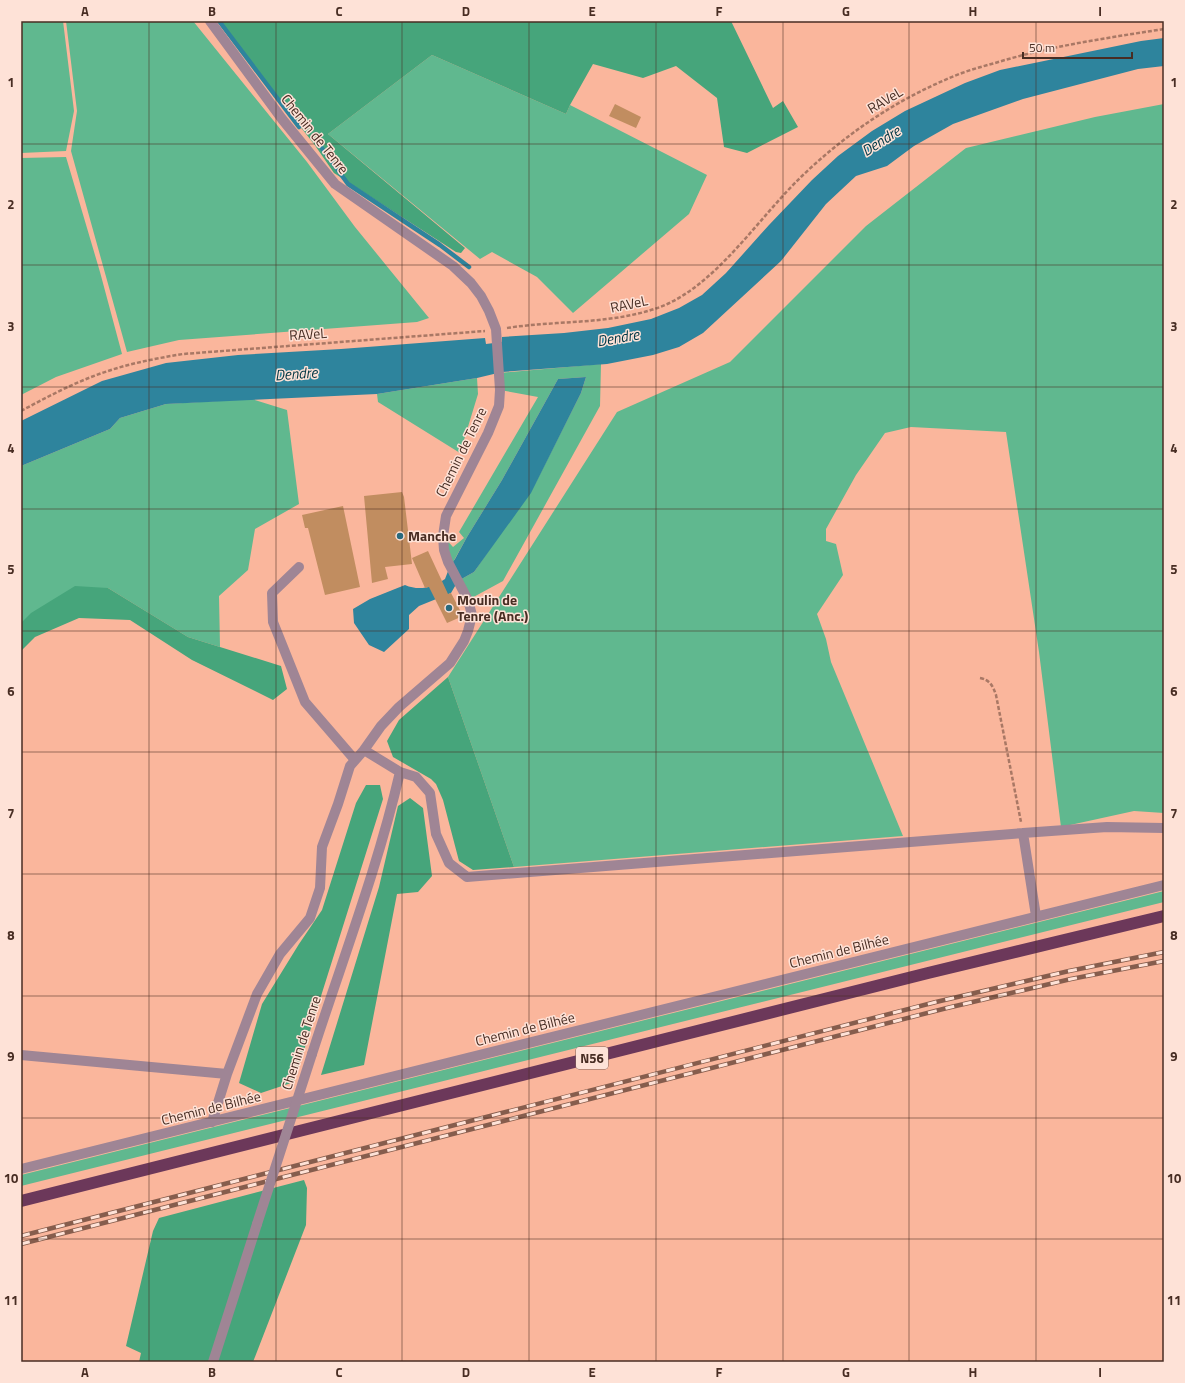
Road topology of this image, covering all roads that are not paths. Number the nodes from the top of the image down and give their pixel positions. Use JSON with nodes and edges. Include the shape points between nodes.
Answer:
{"nodes":[{"id":1,"x":210,"y":21,"type":"edge"},
{"id":2,"x":299,"y":567,"type":"dead end"},
{"id":3,"x":364,"y":750,"type":"junction"},
{"id":4,"x":356,"y":760,"type":"junction"},
{"id":5,"x":400,"y":772,"type":"junction"},
{"id":6,"x":1164,"y":828,"type":"edge"},
{"id":7,"x":1023,"y":833,"type":"junction"},
{"id":8,"x":1164,"y":885,"type":"edge"},
{"id":9,"x":1036,"y":916,"type":"junction"},
{"id":10,"x":1164,"y":916,"type":"edge"},
{"id":11,"x":21,"y":1055,"type":"edge"},
{"id":12,"x":228,"y":1074,"type":"junction"},
{"id":13,"x":212,"y":1122,"type":"junction"},
{"id":14,"x":21,"y":1169,"type":"edge"},
{"id":15,"x":21,"y":1201,"type":"edge"},
{"id":16,"x":213,"y":1362,"type":"edge"}],
"edges":[{"from":1,"to":3,"type":"street","name":"Chemin de Tenre","via":[[282,119],[335,184],[453,266],[481,296],[496,333],[499,406],[446,516],[442,542],[448,562],[468,600],[472,614],[468,631],[450,663],[399,707]]},
{"from":2,"to":4,"type":"street","via":[[272,593],[273,622],[305,702]]},
{"from":3,"to":4,"type":"street","name":"Chemin de Tenre"},
{"from":3,"to":5,"type":"street"},
{"from":4,"to":12,"type":"street","name":"Chemin de Tenre","via":[[350,766],[322,847],[320,888],[310,918],[280,954],[257,994]]},
{"from":5,"to":7,"type":"street","via":[[416,777],[430,793],[436,834],[449,863],[467,877]]},
{"from":5,"to":16,"type":"street","name":"Chemin de Tenre","bridge":true,"via":[[378,851]]},
{"from":6,"to":7,"type":"street","via":[[1107,827]]},
{"from":7,"to":9,"type":"street"},
{"from":8,"to":9,"type":"street","name":"Chemin de Bilhée"},
{"from":9,"to":13,"type":"street","name":"Chemin de Bilhée"},
{"from":10,"to":15,"type":"highway","number":"N56"},
{"from":11,"to":12,"type":"street"},
{"from":12,"to":13,"type":"street","name":"Chemin de Tenre"},
{"from":13,"to":14,"type":"street","name":"Chemin de Bilhée"}]}
